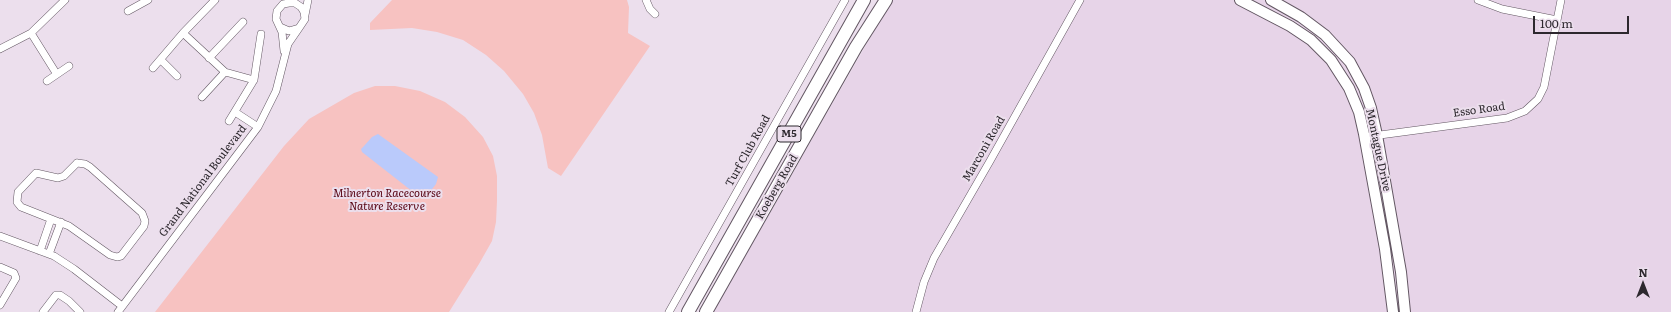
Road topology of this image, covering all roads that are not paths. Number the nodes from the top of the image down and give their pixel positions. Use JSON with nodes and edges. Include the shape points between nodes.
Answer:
{"nodes":[{"id":1,"x":65,"y":0,"type":"edge"},
{"id":2,"x":132,"y":0,"type":"edge"},
{"id":3,"x":215,"y":0,"type":"edge"},
{"id":4,"x":298,"y":0,"type":"edge"},
{"id":5,"x":308,"y":0,"type":"edge"},
{"id":6,"x":646,"y":0,"type":"edge"},
{"id":7,"x":845,"y":0,"type":"edge"},
{"id":8,"x":864,"y":0,"type":"edge"},
{"id":9,"x":886,"y":0,"type":"edge"},
{"id":10,"x":1080,"y":0,"type":"edge"},
{"id":11,"x":1240,"y":0,"type":"edge"},
{"id":12,"x":1271,"y":0,"type":"edge"},
{"id":13,"x":1478,"y":0,"type":"edge"},
{"id":14,"x":1561,"y":0,"type":"edge"},
{"id":15,"x":145,"y":1,"type":"edge"},
{"id":16,"x":289,"y":3,"type":"junction"},
{"id":17,"x":655,"y":14,"type":"dead end"},
{"id":18,"x":305,"y":15,"type":"junction"},
{"id":19,"x":1557,"y":20,"type":"junction"},
{"id":20,"x":243,"y":22,"type":"dead end"},
{"id":21,"x":280,"y":27,"type":"junction"},
{"id":22,"x":299,"y":28,"type":"junction"},
{"id":23,"x":31,"y":33,"type":"junction"},
{"id":24,"x":183,"y":34,"type":"junction"},
{"id":25,"x":261,"y":34,"type":"dead end"},
{"id":26,"x":0,"y":49,"type":"edge"},
{"id":27,"x":285,"y":53,"type":"junction"},
{"id":28,"x":209,"y":58,"type":"junction"},
{"id":29,"x":161,"y":60,"type":"junction"},
{"id":30,"x":69,"y":66,"type":"dead end"},
{"id":31,"x":153,"y":68,"type":"dead end"},
{"id":32,"x":225,"y":72,"type":"junction"},
{"id":33,"x":56,"y":73,"type":"junction"},
{"id":34,"x":178,"y":76,"type":"dead end"},
{"id":35,"x":254,"y":80,"type":"junction"},
{"id":36,"x":47,"y":81,"type":"dead end"},
{"id":37,"x":202,"y":97,"type":"dead end"},
{"id":38,"x":236,"y":111,"type":"junction"},
{"id":39,"x":229,"y":121,"type":"dead end"},
{"id":40,"x":259,"y":125,"type":"junction"},
{"id":41,"x":1377,"y":135,"type":"junction"},
{"id":42,"x":1365,"y":137,"type":"junction"},
{"id":43,"x":51,"y":219,"type":"junction"},
{"id":44,"x":61,"y":222,"type":"junction"},
{"id":45,"x":0,"y":236,"type":"edge"},
{"id":46,"x":40,"y":251,"type":"junction"},
{"id":47,"x":49,"y":254,"type":"junction"},
{"id":48,"x":0,"y":267,"type":"edge"},
{"id":49,"x":0,"y":305,"type":"edge"},
{"id":50,"x":120,"y":309,"type":"edge"},
{"id":51,"x":43,"y":312,"type":"edge"},
{"id":52,"x":80,"y":312,"type":"edge"},
{"id":53,"x":669,"y":312,"type":"edge"},
{"id":54,"x":688,"y":312,"type":"edge"},
{"id":55,"x":706,"y":312,"type":"edge"},
{"id":56,"x":916,"y":312,"type":"edge"},
{"id":57,"x":1393,"y":312,"type":"edge"},
{"id":58,"x":1405,"y":312,"type":"edge"}],
"edges":[{"from":1,"to":23,"type":"street"},
{"from":2,"to":15,"type":"street","via":[[132,9]]},
{"from":3,"to":24,"type":"street"},
{"from":4,"to":16,"type":"street"},
{"from":5,"to":18,"type":"street"},
{"from":6,"to":17,"type":"street"},
{"from":7,"to":53,"type":"street","name":"Turf Club Road"},
{"from":8,"to":54,"type":"main road","name":"Koeberg Road","number":"M5"},
{"from":9,"to":55,"type":"main road","name":"Koeberg Road","number":"M5"},
{"from":10,"to":56,"type":"street","name":"Marconi Road","via":[[934,258]]},
{"from":11,"to":42,"type":"main road","name":"Montague Drive","via":[[1297,30],[1326,54],[1352,93]]},
{"from":12,"to":41,"type":"main road","name":"Montague Drive","via":[[1316,27],[1350,62],[1364,88]]},
{"from":13,"to":19,"type":"street","via":[[1502,9]]},
{"from":14,"to":19,"type":"street","name":"Esso Road"},
{"from":16,"to":18,"type":"street","via":[[301,7]]},
{"from":16,"to":21,"type":"street","via":[[283,4],[277,11],[276,19]]},
{"from":18,"to":22,"type":"street","via":[[304,23]]},
{"from":19,"to":41,"type":"street","name":"Esso Road","via":[[1544,86],[1538,99],[1525,111],[1507,118]]},
{"from":20,"to":28,"type":"street"},
{"from":21,"to":22,"type":"street","via":[[289,31]]},
{"from":21,"to":27,"type":"street","name":"Grand National Boulevard"},
{"from":22,"to":27,"type":"street","name":"Grand National Boulevard"},
{"from":23,"to":26,"type":"street"},
{"from":23,"to":33,"type":"street"},
{"from":24,"to":28,"type":"street"},
{"from":24,"to":29,"type":"street"},
{"from":25,"to":35,"type":"street"},
{"from":27,"to":40,"type":"street","name":"Grand National Boulevard","via":[[279,80]]},
{"from":28,"to":32,"type":"street"},
{"from":29,"to":31,"type":"street"},
{"from":29,"to":34,"type":"street"},
{"from":30,"to":33,"type":"street"},
{"from":32,"to":35,"type":"street"},
{"from":32,"to":37,"type":"street"},
{"from":33,"to":36,"type":"street"},
{"from":35,"to":38,"type":"street"},
{"from":38,"to":39,"type":"street"},
{"from":38,"to":40,"type":"street"},
{"from":40,"to":50,"type":"street","name":"Grand National Boulevard"},
{"from":41,"to":42,"type":"street","name":"Esso Road"},
{"from":41,"to":58,"type":"main road","name":"Montague Drive"},
{"from":42,"to":57,"type":"main road","name":"Montague Drive"},
{"from":43,"to":44,"type":"street"},
{"from":43,"to":44,"type":"street","via":[[21,207],[17,202],[18,192],[36,174],[58,178],[80,163],[90,167],[142,213],[145,221],[124,252],[117,257]]},
{"from":43,"to":46,"type":"street"},
{"from":44,"to":47,"type":"street"},
{"from":45,"to":46,"type":"street"},
{"from":46,"to":47,"type":"street"},
{"from":47,"to":50,"type":"street","via":[[74,269]]},
{"from":48,"to":49,"type":"street","via":[[14,273],[16,278]]},
{"from":51,"to":52,"type":"street","via":[[56,295],[69,301]]}]}
